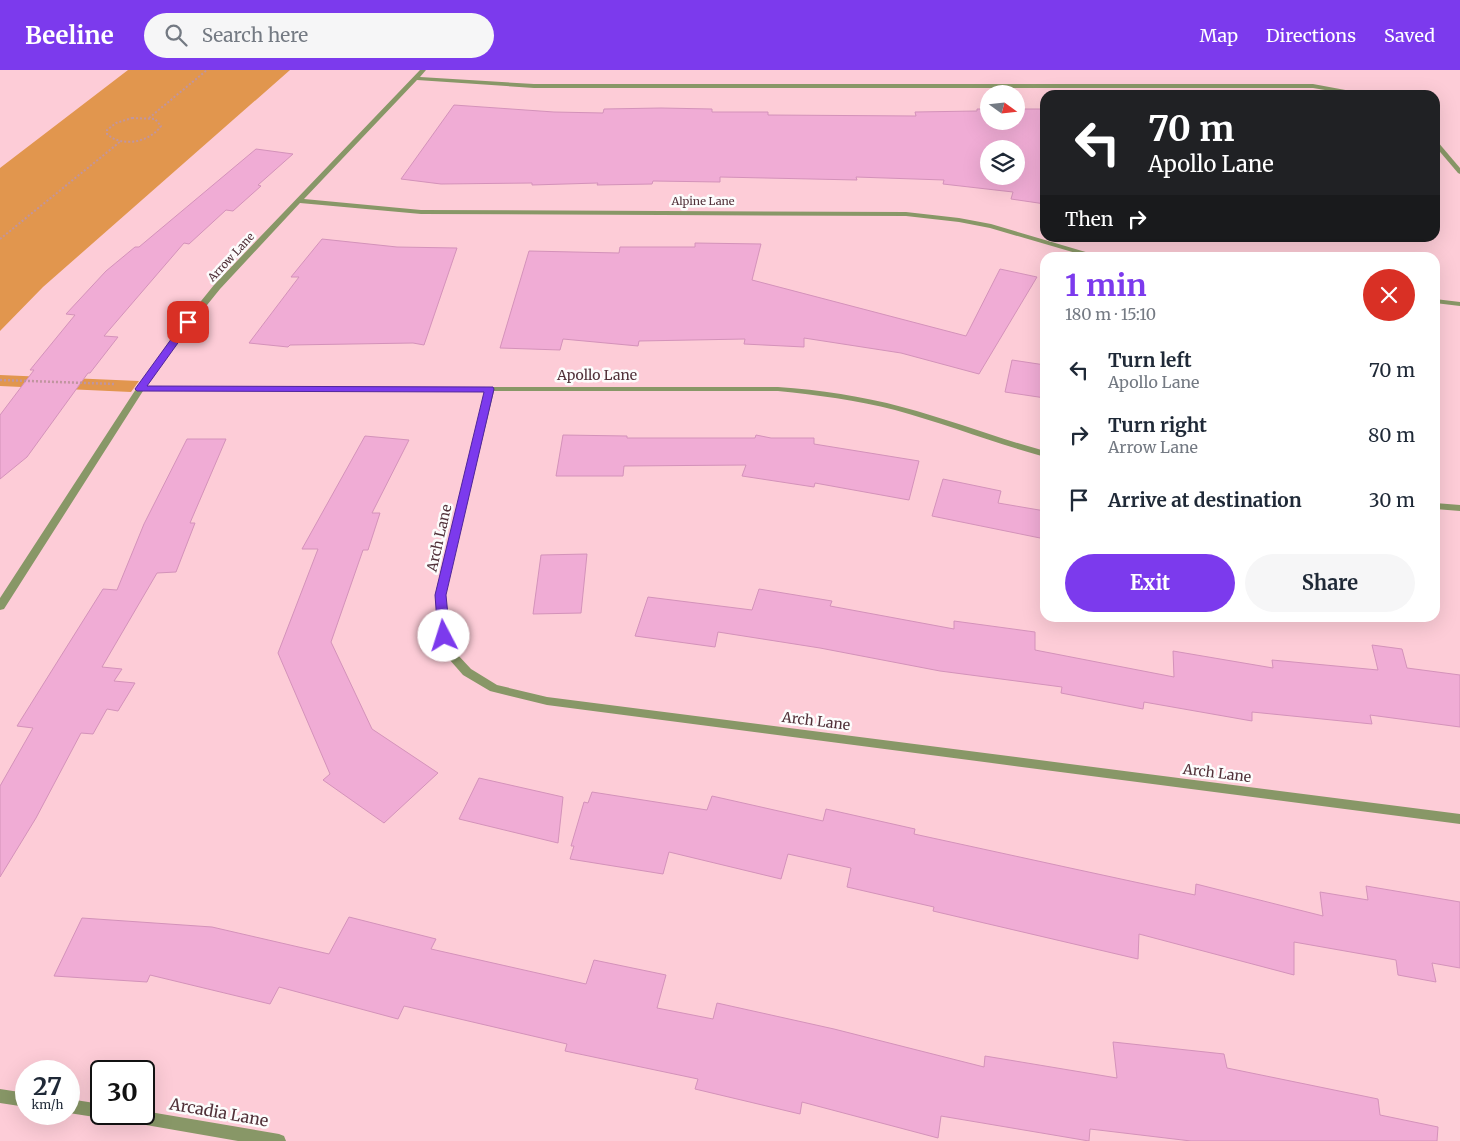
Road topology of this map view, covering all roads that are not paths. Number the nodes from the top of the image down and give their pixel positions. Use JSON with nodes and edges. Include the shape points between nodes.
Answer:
{"nodes":[{"id":1,"x":423,"y":70,"type":"edge"},
{"id":2,"x":416,"y":78,"type":"junction"},
{"id":3,"x":1336,"y":90,"type":"edge"},
{"id":4,"x":1440,"y":148,"type":"edge"},
{"id":5,"x":1460,"y":172,"type":"edge"},
{"id":6,"x":300,"y":201,"type":"junction"},
{"id":7,"x":1040,"y":240,"type":"edge"},
{"id":8,"x":1046,"y":242,"type":"edge"},
{"id":9,"x":1081,"y":252,"type":"edge"},
{"id":10,"x":1440,"y":302,"type":"edge"},
{"id":11,"x":1460,"y":304,"type":"edge"},
{"id":12,"x":140,"y":389,"type":"junction"},
{"id":13,"x":490,"y":389,"type":"junction"},
{"id":14,"x":1040,"y":453,"type":"edge"},
{"id":15,"x":1440,"y":506,"type":"edge"},
{"id":16,"x":1460,"y":508,"type":"edge"},
{"id":17,"x":0,"y":606,"type":"edge"},
{"id":18,"x":1460,"y":819,"type":"edge"},
{"id":19,"x":0,"y":1096,"type":"edge"},
{"id":20,"x":15,"y":1098,"type":"edge"},
{"id":21,"x":155,"y":1120,"type":"edge"},
{"id":22,"x":279,"y":1141,"type":"edge"}],
"edges":[{"from":1,"to":2,"type":"street","name":"Arrow Lane"},
{"from":2,"to":3,"type":"street","via":[[534,86],[1313,86]]},
{"from":2,"to":6,"type":"street","name":"Arrow Lane"},
{"from":4,"to":5,"type":"street"},
{"from":6,"to":7,"type":"street","name":"Alpine Lane","via":[[421,212],[906,214],[991,226]]},
{"from":6,"to":12,"type":"street","name":"Arrow Lane","via":[[217,287]]},
{"from":8,"to":9,"type":"street","name":"Alpine Lane"},
{"from":10,"to":11,"type":"street"},
{"from":12,"to":13,"type":"street","name":"Apollo Lane"},
{"from":12,"to":17,"type":"street","name":"Arrow Lane"},
{"from":13,"to":14,"type":"street","name":"Apollo Lane","via":[[714,388],[823,393],[917,414]]},
{"from":13,"to":18,"type":"street","name":"Arch Lane","via":[[440,595],[444,636],[452,656],[467,672],[494,688],[547,701]]},
{"from":15,"to":16,"type":"street"},
{"from":19,"to":20,"type":"street"},
{"from":21,"to":22,"type":"street","name":"Arcadia Lane"}]}
